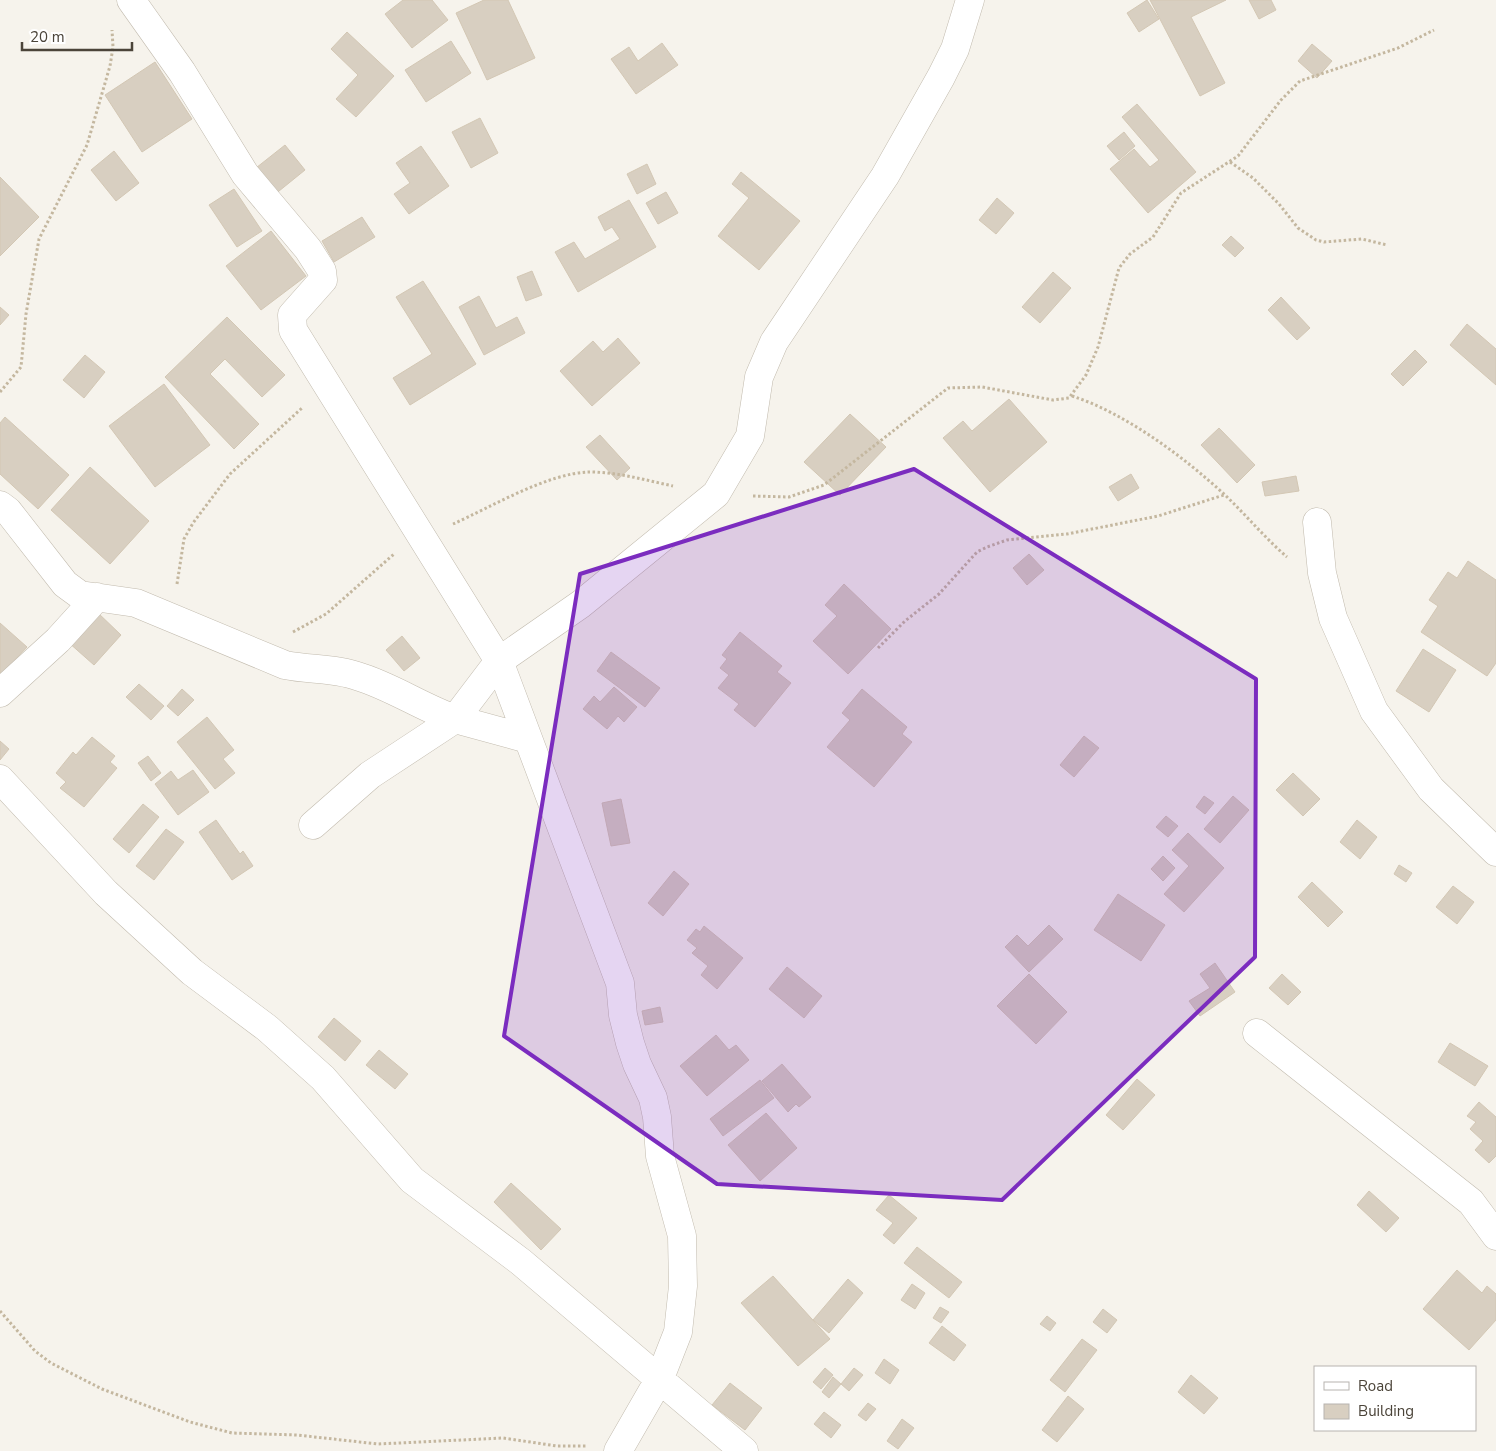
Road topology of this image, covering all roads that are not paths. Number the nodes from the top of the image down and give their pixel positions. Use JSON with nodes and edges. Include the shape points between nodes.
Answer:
{"nodes":[{"id":1,"x":131,"y":0,"type":"edge"},
{"id":2,"x":970,"y":0,"type":"edge"},
{"id":3,"x":0,"y":505,"type":"edge"},
{"id":4,"x":1317,"y":522,"type":"dead end"},
{"id":5,"x":97,"y":598,"type":"junction"},
{"id":6,"x":499,"y":661,"type":"junction"},
{"id":7,"x":0,"y":693,"type":"edge"},
{"id":8,"x":455,"y":719,"type":"junction"},
{"id":9,"x":528,"y":739,"type":"junction"},
{"id":10,"x":0,"y":779,"type":"edge"},
{"id":11,"x":313,"y":824,"type":"dead end"},
{"id":12,"x":1496,"y":852,"type":"edge"},
{"id":13,"x":1257,"y":1033,"type":"dead end"},
{"id":14,"x":1496,"y":1236,"type":"edge"},
{"id":15,"x":660,"y":1378,"type":"junction"},
{"id":16,"x":620,"y":1448,"type":"edge"},
{"id":17,"x":744,"y":1451,"type":"edge"}],
"edges":[{"from":1,"to":6,"type":"street","via":[[182,72],[245,174],[308,249],[322,271],[323,280],[318,288],[292,315],[293,330]]},
{"from":2,"to":6,"type":"street","via":[[955,49],[890,168],[774,342],[759,376],[750,436],[716,494],[580,604]]},
{"from":3,"to":5,"type":"street","via":[[65,584],[80,594]]},
{"from":4,"to":12,"type":"street","via":[[1322,573],[1333,618],[1374,711],[1431,789]]},
{"from":5,"to":7,"type":"street","via":[[58,640]]},
{"from":5,"to":8,"type":"street","via":[[123,600],[172,617],[285,665],[356,675]]},
{"from":6,"to":8,"type":"street"},
{"from":6,"to":9,"type":"street"},
{"from":8,"to":9,"type":"street"},
{"from":8,"to":11,"type":"street","via":[[370,776]]},
{"from":9,"to":15,"type":"street","via":[[620,983],[630,1043],[658,1117],[660,1156],[682,1236],[683,1286],[678,1332]]},
{"from":10,"to":15,"type":"street","via":[[120,906],[192,972],[267,1028],[323,1078],[412,1180],[521,1262]]},
{"from":13,"to":14,"type":"street","via":[[1471,1202]]},
{"from":15,"to":16,"type":"street"},
{"from":15,"to":17,"type":"street"}]}
